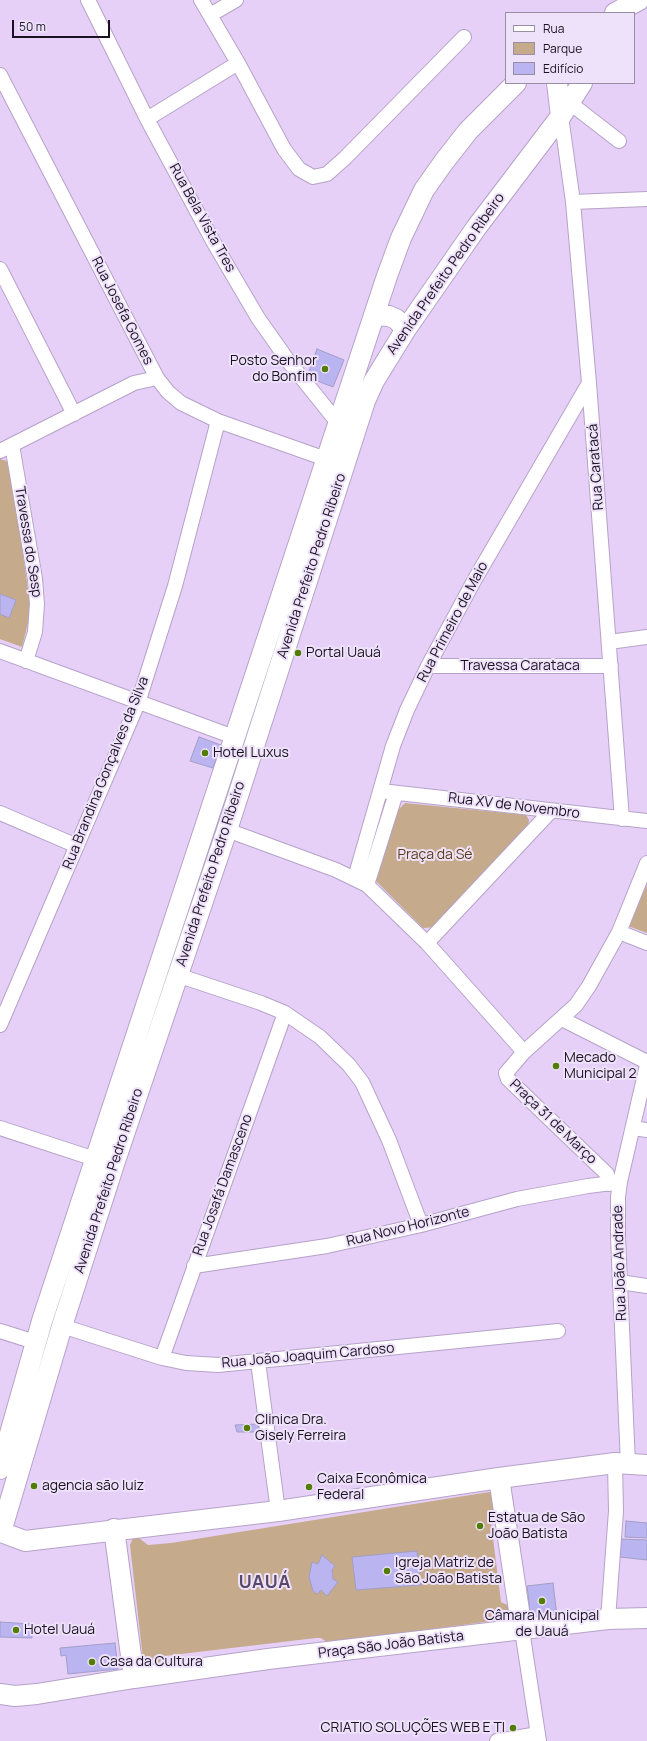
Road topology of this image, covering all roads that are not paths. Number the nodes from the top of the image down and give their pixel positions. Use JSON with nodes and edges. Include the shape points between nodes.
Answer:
{"nodes":[{"id":1,"x":88,"y":0,"type":"edge"},
{"id":2,"x":201,"y":0,"type":"edge"},
{"id":3,"x":236,"y":0,"type":"edge"},
{"id":4,"x":640,"y":0,"type":"edge"},
{"id":5,"x":617,"y":12,"type":"edge"},
{"id":6,"x":631,"y":12,"type":"edge"},
{"id":7,"x":210,"y":15,"type":"junction"},
{"id":8,"x":464,"y":37,"type":"dead end"},
{"id":9,"x":238,"y":62,"type":"junction"},
{"id":10,"x":0,"y":75,"type":"edge"},
{"id":11,"x":515,"y":84,"type":"edge"},
{"id":12,"x":557,"y":84,"type":"edge"},
{"id":13,"x":581,"y":84,"type":"edge"},
{"id":14,"x":565,"y":109,"type":"junction"},
{"id":15,"x":147,"y":119,"type":"junction"},
{"id":16,"x":619,"y":142,"type":"dead end"},
{"id":17,"x":647,"y":199,"type":"edge"},
{"id":18,"x":573,"y":202,"type":"junction"},
{"id":19,"x":0,"y":269,"type":"edge"},
{"id":20,"x":374,"y":315,"type":"junction"},
{"id":21,"x":406,"y":329,"type":"junction"},
{"id":22,"x":157,"y":378,"type":"junction"},
{"id":23,"x":589,"y":383,"type":"junction"},
{"id":24,"x":74,"y":414,"type":"junction"},
{"id":25,"x":218,"y":421,"type":"junction"},
{"id":26,"x":347,"y":426,"type":"junction"},
{"id":27,"x":6,"y":448,"type":"edge"},
{"id":28,"x":326,"y":459,"type":"junction"},
{"id":29,"x":647,"y":637,"type":"edge"},
{"id":30,"x":609,"y":642,"type":"junction"},
{"id":31,"x":0,"y":651,"type":"edge"},
{"id":32,"x":26,"y":661,"type":"junction"},
{"id":33,"x":428,"y":666,"type":"junction"},
{"id":34,"x":611,"y":666,"type":"junction"},
{"id":35,"x":138,"y":703,"type":"junction"},
{"id":36,"x":234,"y":737,"type":"junction"},
{"id":37,"x":254,"y":744,"type":"junction"},
{"id":38,"x":381,"y":791,"type":"junction"},
{"id":39,"x":396,"y":793,"type":"junction"},
{"id":40,"x":551,"y":811,"type":"junction"},
{"id":41,"x":0,"y":812,"type":"edge"},
{"id":42,"x":622,"y":819,"type":"junction"},
{"id":43,"x":647,"y":821,"type":"edge"},
{"id":44,"x":206,"y":823,"type":"junction"},
{"id":45,"x":227,"y":830,"type":"junction"},
{"id":46,"x":77,"y":846,"type":"junction"},
{"id":47,"x":647,"y":863,"type":"edge"},
{"id":48,"x":361,"y":881,"type":"junction"},
{"id":49,"x":619,"y":932,"type":"junction"},
{"id":50,"x":427,"y":943,"type":"junction"},
{"id":51,"x":647,"y":943,"type":"edge"},
{"id":52,"x":158,"y":969,"type":"junction"},
{"id":53,"x":177,"y":975,"type":"junction"},
{"id":54,"x":285,"y":1013,"type":"junction"},
{"id":55,"x":562,"y":1019,"type":"junction"},
{"id":56,"x":0,"y":1025,"type":"edge"},
{"id":57,"x":524,"y":1052,"type":"junction"},
{"id":58,"x":647,"y":1062,"type":"edge"},
{"id":59,"x":647,"y":1065,"type":"edge"},
{"id":60,"x":0,"y":1128,"type":"edge"},
{"id":61,"x":640,"y":1129,"type":"edge"},
{"id":62,"x":104,"y":1162,"type":"junction"},
{"id":63,"x":615,"y":1183,"type":"junction"},
{"id":64,"x":421,"y":1225,"type":"junction"},
{"id":65,"x":194,"y":1266,"type":"junction"},
{"id":66,"x":620,"y":1282,"type":"junction"},
{"id":67,"x":647,"y":1286,"type":"edge"},
{"id":68,"x":42,"y":1320,"type":"junction"},
{"id":69,"x":62,"y":1326,"type":"junction"},
{"id":70,"x":0,"y":1331,"type":"edge"},
{"id":71,"x":558,"y":1331,"type":"dead end"},
{"id":72,"x":35,"y":1342,"type":"junction"},
{"id":73,"x":55,"y":1348,"type":"junction"},
{"id":74,"x":162,"y":1358,"type":"junction"},
{"id":75,"x":258,"y":1362,"type":"junction"},
{"id":76,"x":630,"y":1464,"type":"edge"},
{"id":77,"x":0,"y":1468,"type":"edge"},
{"id":78,"x":499,"y":1478,"type":"junction"},
{"id":79,"x":278,"y":1511,"type":"junction"},
{"id":80,"x":114,"y":1529,"type":"junction"},
{"id":81,"x":0,"y":1533,"type":"edge"},
{"id":82,"x":647,"y":1618,"type":"edge"},
{"id":83,"x":608,"y":1619,"type":"junction"},
{"id":84,"x":522,"y":1630,"type":"junction"},
{"id":85,"x":134,"y":1678,"type":"junction"},
{"id":86,"x":5,"y":1699,"type":"edge"},
{"id":87,"x":539,"y":1738,"type":"edge"},
{"id":88,"x":497,"y":1741,"type":"edge"}],
"edges":[{"from":1,"to":15,"type":"street","name":"Rua Bela Vista Tres"},
{"from":2,"to":7,"type":"street"},
{"from":3,"to":7,"type":"street"},
{"from":4,"to":5,"type":"main road"},
{"from":4,"to":6,"type":"main road"},
{"from":7,"to":9,"type":"street"},
{"from":8,"to":9,"type":"street","via":[[345,158],[320,177],[313,177],[299,169],[284,149]]},
{"from":9,"to":15,"type":"street"},
{"from":10,"to":22,"type":"street","name":"Rua Josefa Gomes"},
{"from":11,"to":20,"type":"main road","name":"Avenida Prefeito Pedro Ribeiro","via":[[468,131],[424,190],[401,238]]},
{"from":12,"to":14,"type":"main road"},
{"from":13,"to":14,"type":"main road","name":"Avenida Prefeito Pedro Ribeiro"},
{"from":14,"to":16,"type":"street"},
{"from":14,"to":18,"type":"street","name":"Rua Caratacá"},
{"from":14,"to":21,"type":"main road","name":"Avenida Prefeito Pedro Ribeiro","via":[[476,228]]},
{"from":15,"to":26,"type":"street","name":"Rua Bela Vista Tres","via":[[258,318],[289,362]]},
{"from":17,"to":18,"type":"street"},
{"from":18,"to":23,"type":"street","name":"Rua Caratacá"},
{"from":19,"to":24,"type":"street"},
{"from":20,"to":21,"type":"main road","via":[[396,319]]},
{"from":20,"to":26,"type":"main road","name":"Avenida Prefeito Pedro Ribeiro"},
{"from":21,"to":26,"type":"main road","name":"Avenida Prefeito Pedro Ribeiro"},
{"from":22,"to":24,"type":"street","via":[[134,383]]},
{"from":22,"to":25,"type":"street","name":"Rua Josefa Gomes","via":[[181,403]]},
{"from":23,"to":30,"type":"street","name":"Rua Caratacá"},
{"from":23,"to":33,"type":"street","name":"Rua Primeiro de Maio"},
{"from":24,"to":27,"type":"street"},
{"from":25,"to":28,"type":"street","name":"Rua Josefa Gomes"},
{"from":25,"to":35,"type":"street","name":"Rua Brandina Gonçalves da Silva","via":[[175,586]]},
{"from":26,"to":28,"type":"main road","name":"Avenida Prefeito Pedro Ribeiro"},
{"from":26,"to":37,"type":"main road","name":"Avenida Prefeito Pedro Ribeiro"},
{"from":27,"to":32,"type":"street","name":"Travessa do Sesp","via":[[35,579],[35,632]]},
{"from":28,"to":36,"type":"main road","name":"Avenida Prefeito Pedro Ribeiro"},
{"from":29,"to":30,"type":"street"},
{"from":30,"to":34,"type":"street","name":"Rua Caratacá"},
{"from":31,"to":32,"type":"street"},
{"from":32,"to":35,"type":"street"},
{"from":33,"to":34,"type":"street","name":"Travessa Carataca"},
{"from":33,"to":38,"type":"street","name":"Rua Primeiro de Maio","via":[[396,738]]},
{"from":34,"to":42,"type":"street","name":"Rua Caratacá"},
{"from":35,"to":36,"type":"street"},
{"from":35,"to":46,"type":"street","name":"Rua Brandina Gonçalves da Silva"},
{"from":36,"to":37,"type":"main road"},
{"from":36,"to":44,"type":"main road","name":"Avenida Prefeito Pedro Ribeiro"},
{"from":37,"to":45,"type":"main road","name":"Avenida Prefeito Pedro Ribeiro"},
{"from":38,"to":39,"type":"street","name":"Rua XV de Novembro"},
{"from":38,"to":48,"type":"street","name":"Rua Primeiro de Maio"},
{"from":39,"to":40,"type":"street","name":"Rua XV de Novembro"},
{"from":39,"to":48,"type":"street"},
{"from":40,"to":42,"type":"street","name":"Rua XV de Novembro"},
{"from":40,"to":50,"type":"street"},
{"from":41,"to":46,"type":"street"},
{"from":42,"to":43,"type":"street","name":"Rua XV de Novembro"},
{"from":44,"to":45,"type":"main road"},
{"from":44,"to":52,"type":"main road","name":"Avenida Prefeito Pedro Ribeiro"},
{"from":45,"to":48,"type":"street"},
{"from":45,"to":53,"type":"main road","name":"Avenida Prefeito Pedro Ribeiro"},
{"from":46,"to":56,"type":"street","name":"Rua Brandina Gonçalves da Silva"},
{"from":47,"to":49,"type":"street","name":"Praça 31 de Março"},
{"from":48,"to":50,"type":"street"},
{"from":49,"to":51,"type":"street"},
{"from":49,"to":55,"type":"street","name":"Praça 31 de Março","via":[[589,986]]},
{"from":50,"to":57,"type":"street"},
{"from":52,"to":53,"type":"main road"},
{"from":52,"to":62,"type":"main road","name":"Avenida Prefeito Pedro Ribeiro"},
{"from":53,"to":54,"type":"street","via":[[261,1002]]},
{"from":53,"to":62,"type":"main road","name":"Avenida Prefeito Pedro Ribeiro"},
{"from":54,"to":64,"type":"street","via":[[320,1037],[349,1065],[362,1082],[389,1140]]},
{"from":54,"to":65,"type":"street","name":"Rua Josafá Damasceno"},
{"from":55,"to":57,"type":"street","name":"Praça 31 de Março"},
{"from":55,"to":58,"type":"street"},
{"from":57,"to":63,"type":"street","name":"Praça 31 de Março","via":[[507,1070],[506,1076]]},
{"from":59,"to":61,"type":"street","name":"Rua João Andrade"},
{"from":60,"to":62,"type":"street"},
{"from":61,"to":63,"type":"street","name":"Rua João Andrade"},
{"from":62,"to":68,"type":"main road","name":"Avenida Prefeito Pedro Ribeiro"},
{"from":62,"to":69,"type":"main road","name":"Avenida Prefeito Pedro Ribeiro"},
{"from":63,"to":64,"type":"street","name":"Rua Novo Horizonte","via":[[517,1199]]},
{"from":63,"to":66,"type":"street","name":"Rua João Andrade"},
{"from":64,"to":65,"type":"street","name":"Rua Novo Horizonte","via":[[326,1246]]},
{"from":65,"to":74,"type":"street","name":"Rua Josafá Damasceno"},
{"from":66,"to":67,"type":"street"},
{"from":66,"to":76,"type":"street","name":"Rua João Andrade"},
{"from":68,"to":69,"type":"main road"},
{"from":68,"to":72,"type":"main road","name":"Avenida Prefeito Pedro Ribeiro"},
{"from":69,"to":73,"type":"main road","name":"Avenida Prefeito Pedro Ribeiro"},
{"from":69,"to":74,"type":"street","name":"Rua João Joaquim Cardoso"},
{"from":70,"to":72,"type":"street"},
{"from":71,"to":75,"type":"street","name":"Rua João Joaquim Cardoso"},
{"from":72,"to":73,"type":"main road"},
{"from":72,"to":77,"type":"main road","name":"Avenida Prefeito Pedro Ribeiro"},
{"from":73,"to":81,"type":"main road","name":"Avenida Prefeito Pedro Ribeiro"},
{"from":74,"to":75,"type":"street","name":"Rua João Joaquim Cardoso","via":[[218,1365]]},
{"from":75,"to":79,"type":"street"},
{"from":76,"to":78,"type":"main road"},
{"from":76,"to":83,"type":"street","name":"Rua João Andrade","via":[[616,1511]]},
{"from":78,"to":79,"type":"main road"},
{"from":78,"to":84,"type":"main road"},
{"from":79,"to":80,"type":"main road","via":[[180,1524]]},
{"from":80,"to":81,"type":"main road","via":[[25,1541]]},
{"from":80,"to":85,"type":"main road"},
{"from":82,"to":83,"type":"main road","name":"Praça São João Batista"},
{"from":83,"to":84,"type":"main road","name":"Praça São João Batista"},
{"from":84,"to":85,"type":"main road","name":"Praça São João Batista","via":[[268,1659]]},
{"from":84,"to":87,"type":"street"},
{"from":85,"to":86,"type":"main road","name":"Praça São João Batista"},
{"from":87,"to":88,"type":"street"}]}
